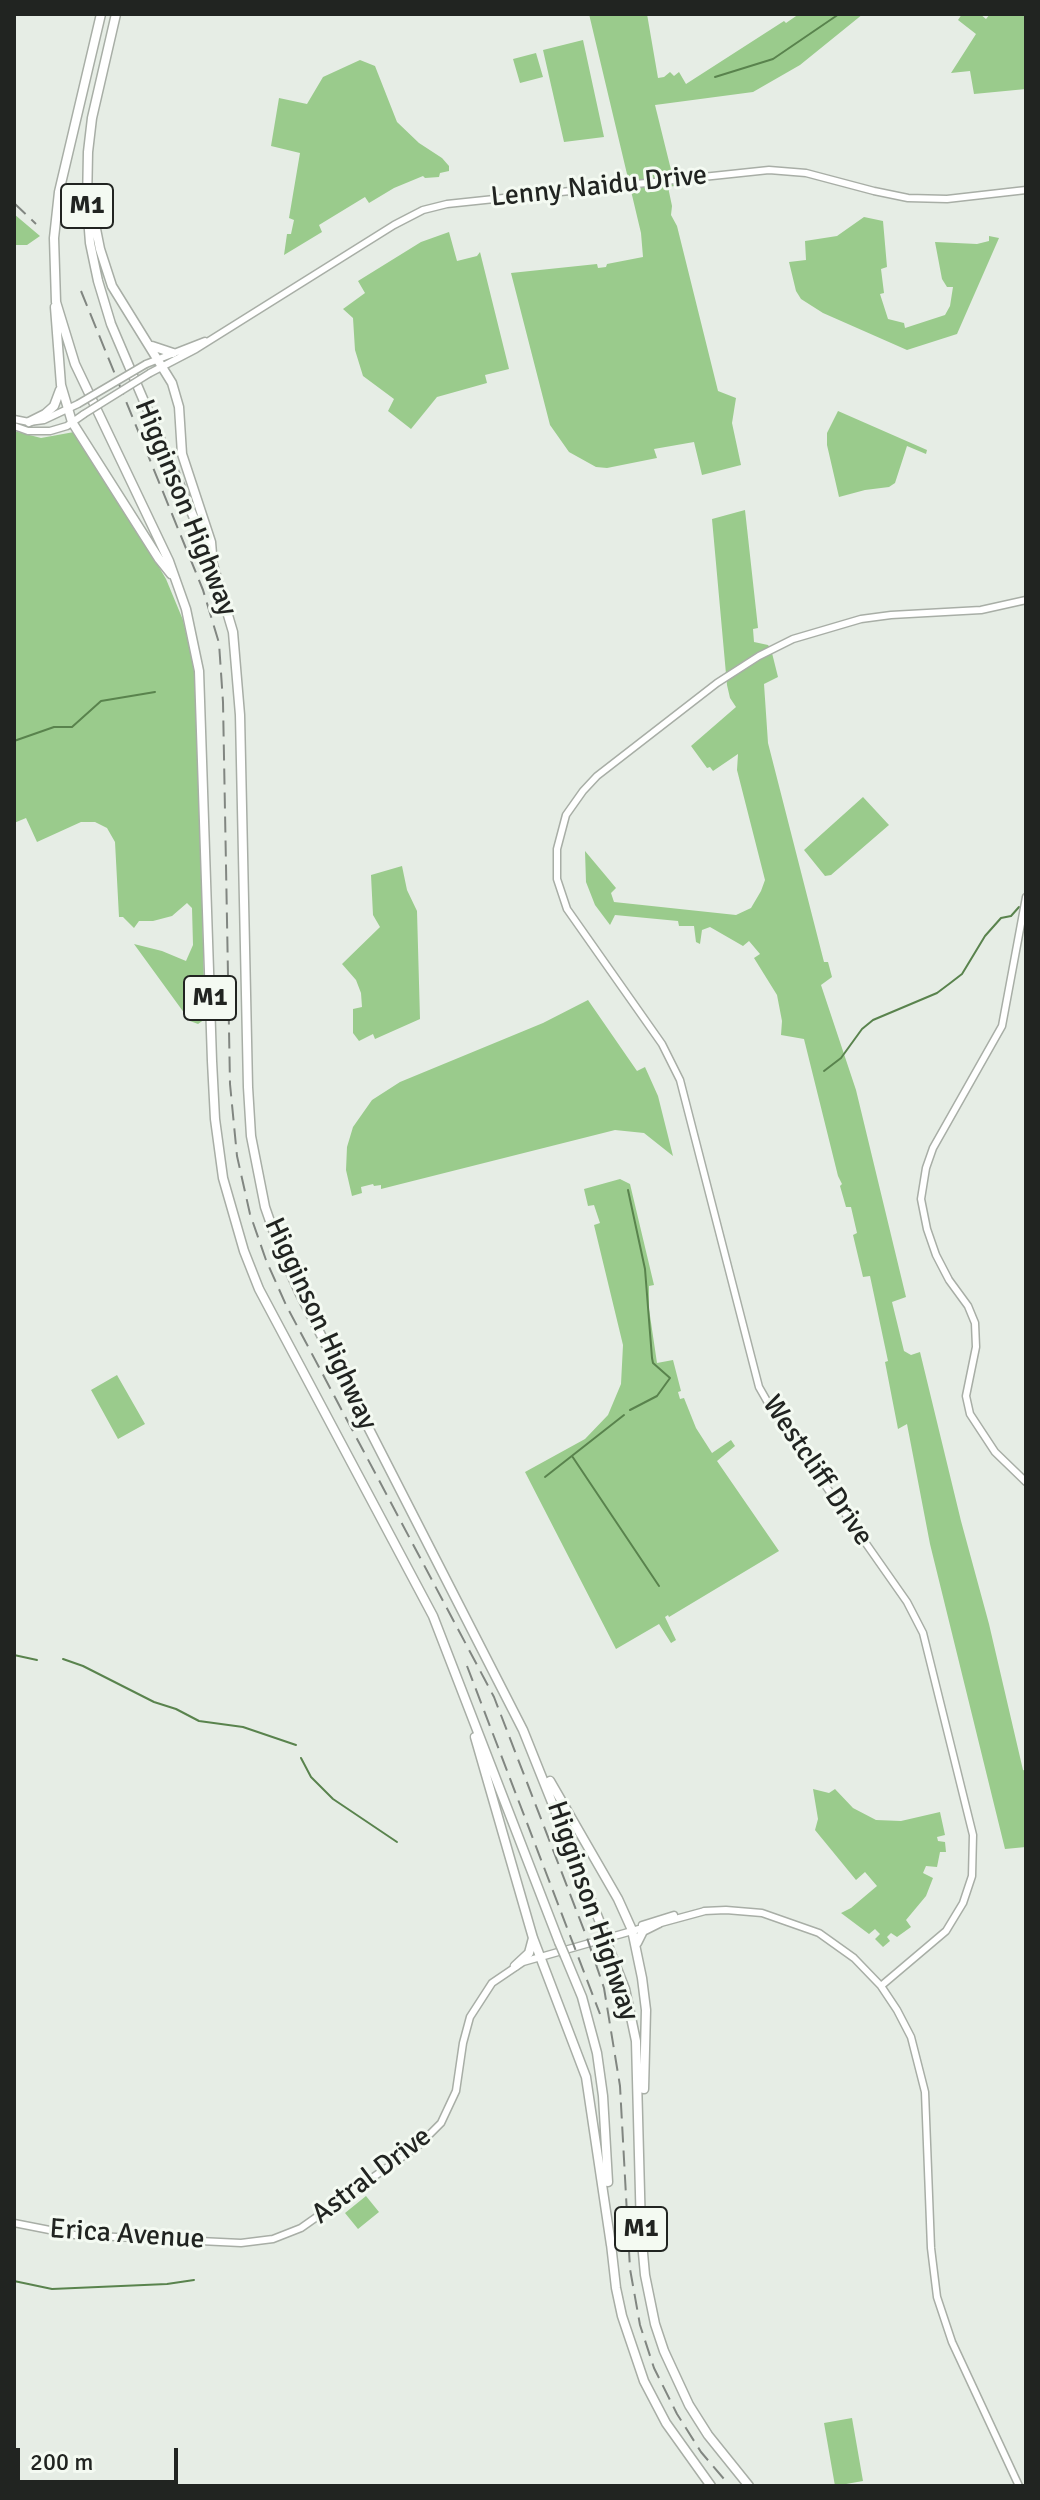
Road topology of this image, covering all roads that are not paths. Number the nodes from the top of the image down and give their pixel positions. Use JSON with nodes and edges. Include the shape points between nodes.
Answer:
{"nodes":[{"id":1,"x":101,"y":14,"type":"edge"},
{"id":2,"x":116,"y":14,"type":"edge"},
{"id":3,"x":87,"y":184,"type":"junction"},
{"id":4,"x":1026,"y":190,"type":"edge"},
{"id":5,"x":56,"y":302,"type":"junction"},
{"id":6,"x":205,"y":341,"type":"junction"},
{"id":7,"x":148,"y":343,"type":"junction"},
{"id":8,"x":173,"y":353,"type":"junction"},
{"id":9,"x":161,"y":362,"type":"junction"},
{"id":10,"x":61,"y":385,"type":"junction"},
{"id":11,"x":68,"y":410,"type":"junction"},
{"id":12,"x":15,"y":421,"type":"edge"},
{"id":13,"x":29,"y":422,"type":"junction"},
{"id":14,"x":72,"y":422,"type":"junction"},
{"id":15,"x":211,"y":558,"type":"junction"},
{"id":16,"x":175,"y":578,"type":"junction"},
{"id":17,"x":1026,"y":600,"type":"edge"},
{"id":18,"x":1026,"y":897,"type":"edge"},
{"id":19,"x":1026,"y":1482,"type":"edge"},
{"id":20,"x":460,"y":1687,"type":"junction"},
{"id":21,"x":523,"y":1730,"type":"junction"},
{"id":22,"x":705,"y":1911,"type":"junction"},
{"id":23,"x":659,"y":1921,"type":"junction"},
{"id":24,"x":632,"y":1930,"type":"junction"},
{"id":25,"x":533,"y":1938,"type":"junction"},
{"id":26,"x":636,"y":1945,"type":"junction"},
{"id":27,"x":540,"y":1957,"type":"junction"},
{"id":28,"x":515,"y":1966,"type":"junction"},
{"id":29,"x":881,"y":1986,"type":"junction"},
{"id":30,"x":640,"y":2125,"type":"junction"},
{"id":31,"x":14,"y":2223,"type":"edge"},
{"id":32,"x":241,"y":2243,"type":"joint"},
{"id":33,"x":611,"y":2245,"type":"junction"},
{"id":34,"x":711,"y":2486,"type":"edge"},
{"id":35,"x":749,"y":2486,"type":"edge"},
{"id":36,"x":1019,"y":2486,"type":"edge"}],
"edges":[{"from":1,"to":5,"type":"highway","name":"Higginson Highway","number":"M1","via":[[59,192]]},
{"from":2,"to":3,"type":"highway","name":"Higginson Highway","number":"M1","via":[[92,118]]},
{"from":3,"to":7,"type":"highway","via":[[112,286]]},
{"from":3,"to":15,"type":"highway","name":"Higginson Highway","number":"M1","via":[[90,243],[103,303]]},
{"from":4,"to":6,"type":"street","name":"Lenny Naidu Drive","via":[[918,198],[769,170],[447,204],[394,225]]},
{"from":5,"to":10,"type":"highway"},
{"from":5,"to":16,"type":"highway","name":"Higginson Highway","number":"M1","via":[[75,364]]},
{"from":6,"to":8,"type":"street","name":"Lenny Naidu Drive"},
{"from":6,"to":9,"type":"street","name":"Lenny Naidu Drive"},
{"from":7,"to":8,"type":"highway"},
{"from":7,"to":9,"type":"highway"},
{"from":8,"to":9,"type":"street","name":"Lenny Naidu Drive"},
{"from":9,"to":11,"type":"street","name":"Lenny Naidu Drive","bridge":true,"via":[[146,364]]},
{"from":9,"to":14,"type":"street","name":"Lenny Naidu Drive","bridge":true},
{"from":9,"to":15,"type":"highway","via":[[179,407],[182,454],[211,542]]},
{"from":10,"to":11,"type":"highway"},
{"from":10,"to":13,"type":"highway","via":[[54,406]]},
{"from":11,"to":13,"type":"street","name":"Lenny Naidu Drive"},
{"from":11,"to":14,"type":"highway"},
{"from":12,"to":13,"type":"street"},
{"from":12,"to":14,"type":"street","via":[[44,432]]},
{"from":14,"to":16,"type":"highway"},
{"from":15,"to":21,"type":"highway","name":"Higginson Highway","number":"M1","via":[[233,632],[239,674],[248,1087],[265,1207],[300,1294]]},
{"from":16,"to":20,"type":"highway","name":"Higginson Highway","number":"M1","via":[[199,671],[212,1061],[223,1178],[259,1289],[415,1579]]},
{"from":17,"to":29,"type":"street","name":"Westcliff Drive","via":[[981,610],[861,619],[793,639],[759,656],[597,776],[566,815],[557,849],[557,879],[567,909],[662,1044],[680,1080],[759,1387],[923,1633],[973,1835],[972,1876],[946,1931]]},
{"from":18,"to":19,"type":"street","via":[[1002,1026],[933,1148],[921,1199],[936,1255],[975,1323],[966,1396],[970,1414],[995,1452]]},
{"from":20,"to":25,"type":"highway"},
{"from":20,"to":33,"type":"highway","name":"Higginson Highway","number":"M1","bridge":true,"via":[[585,2008],[601,2075]]},
{"from":21,"to":24,"type":"highway"},
{"from":21,"to":30,"type":"highway","name":"Higginson Highway","number":"M1","bridge":true,"via":[[625,1989],[636,2041]]},
{"from":22,"to":23,"type":"street"},
{"from":22,"to":23,"type":"street"},
{"from":22,"to":29,"type":"street","via":[[754,1912],[801,1925],[847,1952]]},
{"from":23,"to":24,"type":"street","name":"Astral Drive"},
{"from":23,"to":26,"type":"highway","via":[[640,1934]]},
{"from":24,"to":26,"type":"highway"},
{"from":24,"to":27,"type":"street","name":"Astral Drive"},
{"from":25,"to":27,"type":"highway"},
{"from":25,"to":28,"type":"highway","via":[[529,1953]]},
{"from":26,"to":30,"type":"highway","via":[[646,2021]]},
{"from":27,"to":28,"type":"street","name":"Astral Drive"},
{"from":27,"to":33,"type":"highway","via":[[586,2077]]},
{"from":28,"to":32,"type":"street","name":"Astral Drive","via":[[492,1983],[475,2006],[456,2091],[434,2132],[314,2221],[273,2239]]},
{"from":29,"to":36,"type":"street","via":[[911,2037],[925,2092],[932,2267],[941,2309]]},
{"from":30,"to":35,"type":"highway","name":"Higginson Highway","number":"M1","via":[[643,2254],[655,2324],[689,2405]]},
{"from":31,"to":32,"type":"street","name":"Erica Avenue","via":[[75,2235]]},
{"from":33,"to":34,"type":"highway","name":"Higginson Highway","number":"M1","via":[[622,2316],[644,2381],[666,2423]]}]}
